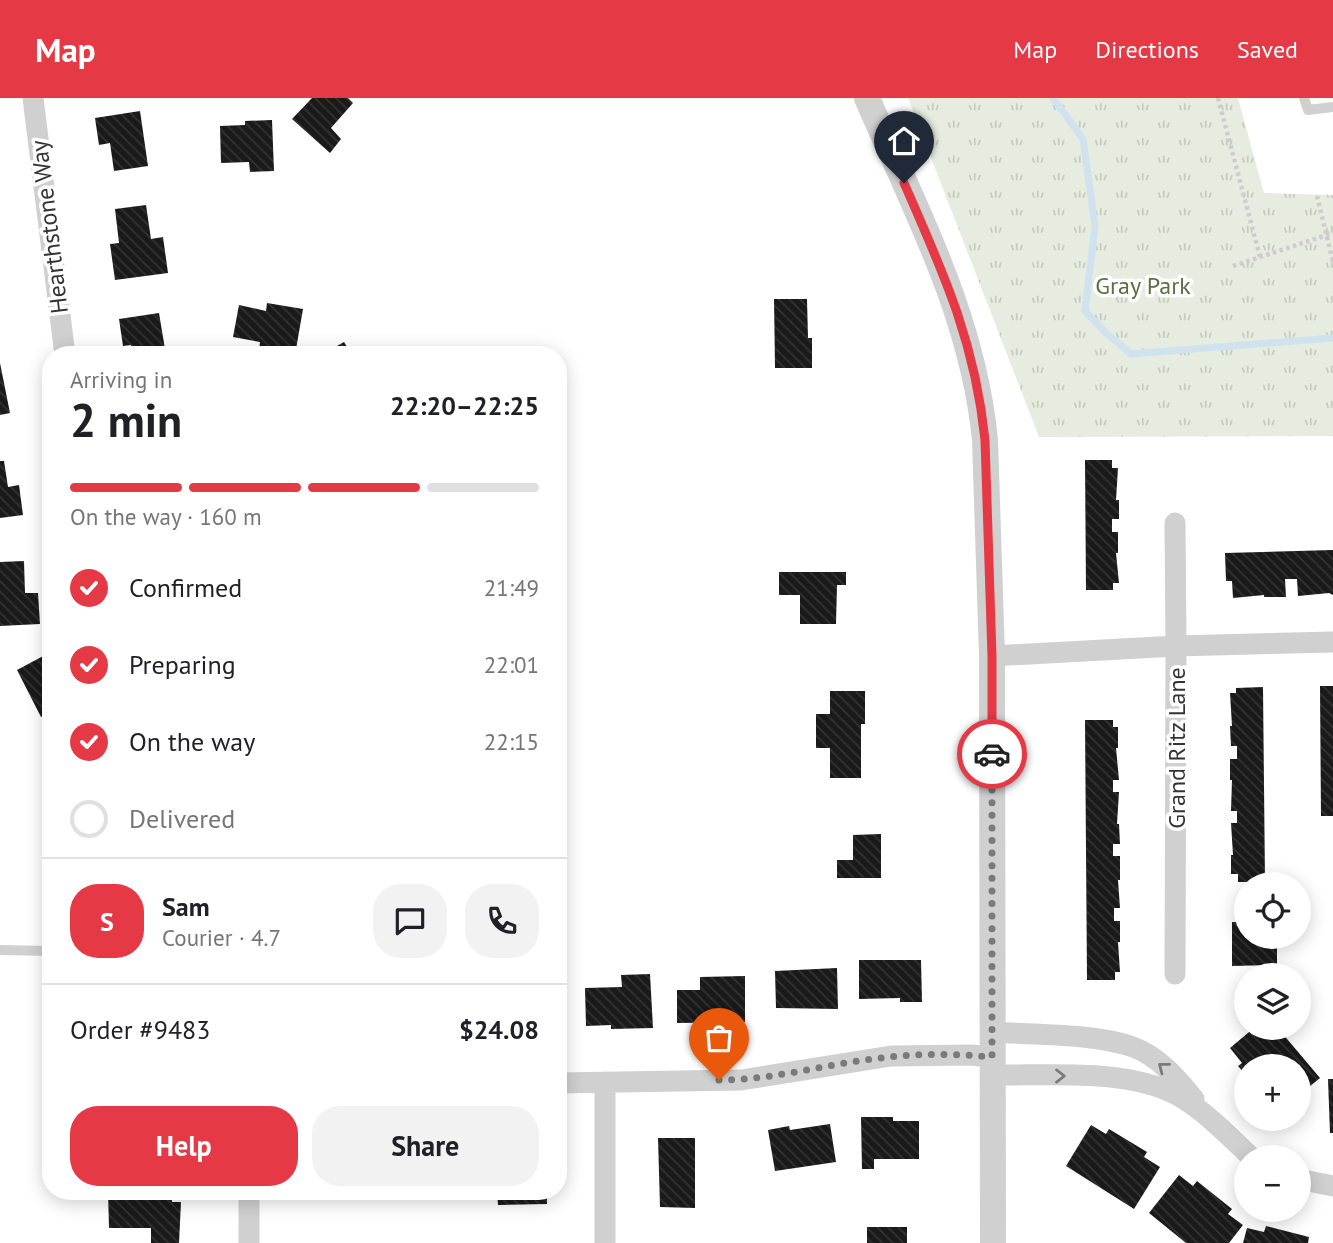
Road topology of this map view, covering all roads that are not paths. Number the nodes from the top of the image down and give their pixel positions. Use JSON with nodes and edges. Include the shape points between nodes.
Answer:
{"nodes":[{"id":1,"x":33,"y":98,"type":"edge"},
{"id":2,"x":867,"y":98,"type":"edge"},
{"id":3,"x":1304,"y":98,"type":"edge"},
{"id":4,"x":1333,"y":107,"type":"edge"},
{"id":5,"x":64,"y":346,"type":"edge"},
{"id":6,"x":1175,"y":523,"type":"dead end"},
{"id":7,"x":1333,"y":642,"type":"edge"},
{"id":8,"x":1176,"y":646,"type":"junction"},
{"id":9,"x":992,"y":656,"type":"junction"},
{"id":10,"x":0,"y":950,"type":"edge"},
{"id":11,"x":42,"y":951,"type":"edge"},
{"id":12,"x":1175,"y":974,"type":"dead end"},
{"id":13,"x":992,"y":1055,"type":"junction"},
{"id":14,"x":605,"y":1082,"type":"junction"},
{"id":15,"x":567,"y":1083,"type":"edge"},
{"id":16,"x":1209,"y":1117,"type":"junction"},
{"id":17,"x":1238,"y":1145,"type":"edge"},
{"id":18,"x":1311,"y":1182,"type":"edge"},
{"id":19,"x":1333,"y":1186,"type":"edge"},
{"id":20,"x":249,"y":1200,"type":"edge"},
{"id":21,"x":249,"y":1243,"type":"edge"},
{"id":22,"x":605,"y":1243,"type":"edge"},
{"id":23,"x":993,"y":1243,"type":"edge"}],
"edges":[{"from":1,"to":5,"type":"street","name":"Hearthstone Way"},
{"from":2,"to":9,"type":"street","via":[[954,300],[976,376],[985,440]]},
{"from":3,"to":4,"type":"lane","via":[[1308,110]]},
{"from":6,"to":8,"type":"street","name":"Grand Ritz Lane"},
{"from":7,"to":8,"type":"street"},
{"from":8,"to":9,"type":"street"},
{"from":8,"to":12,"type":"street","name":"Grand Ritz Lane"},
{"from":9,"to":13,"type":"street"},
{"from":10,"to":11,"type":"lane"},
{"from":13,"to":14,"type":"street","via":[[914,1055],[741,1080]]},
{"from":13,"to":16,"type":"street","one_way":true,"via":[[1136,1082],[1175,1094]]},
{"from":16,"to":13,"type":"street","one_way":true,"via":[[1167,1069],[1135,1048],[1089,1039]]},
{"from":13,"to":23,"type":"street"},
{"from":14,"to":15,"type":"street"},
{"from":14,"to":22,"type":"street"},
{"from":16,"to":17,"type":"street"},
{"from":18,"to":19,"type":"street"},
{"from":20,"to":21,"type":"street"}]}
